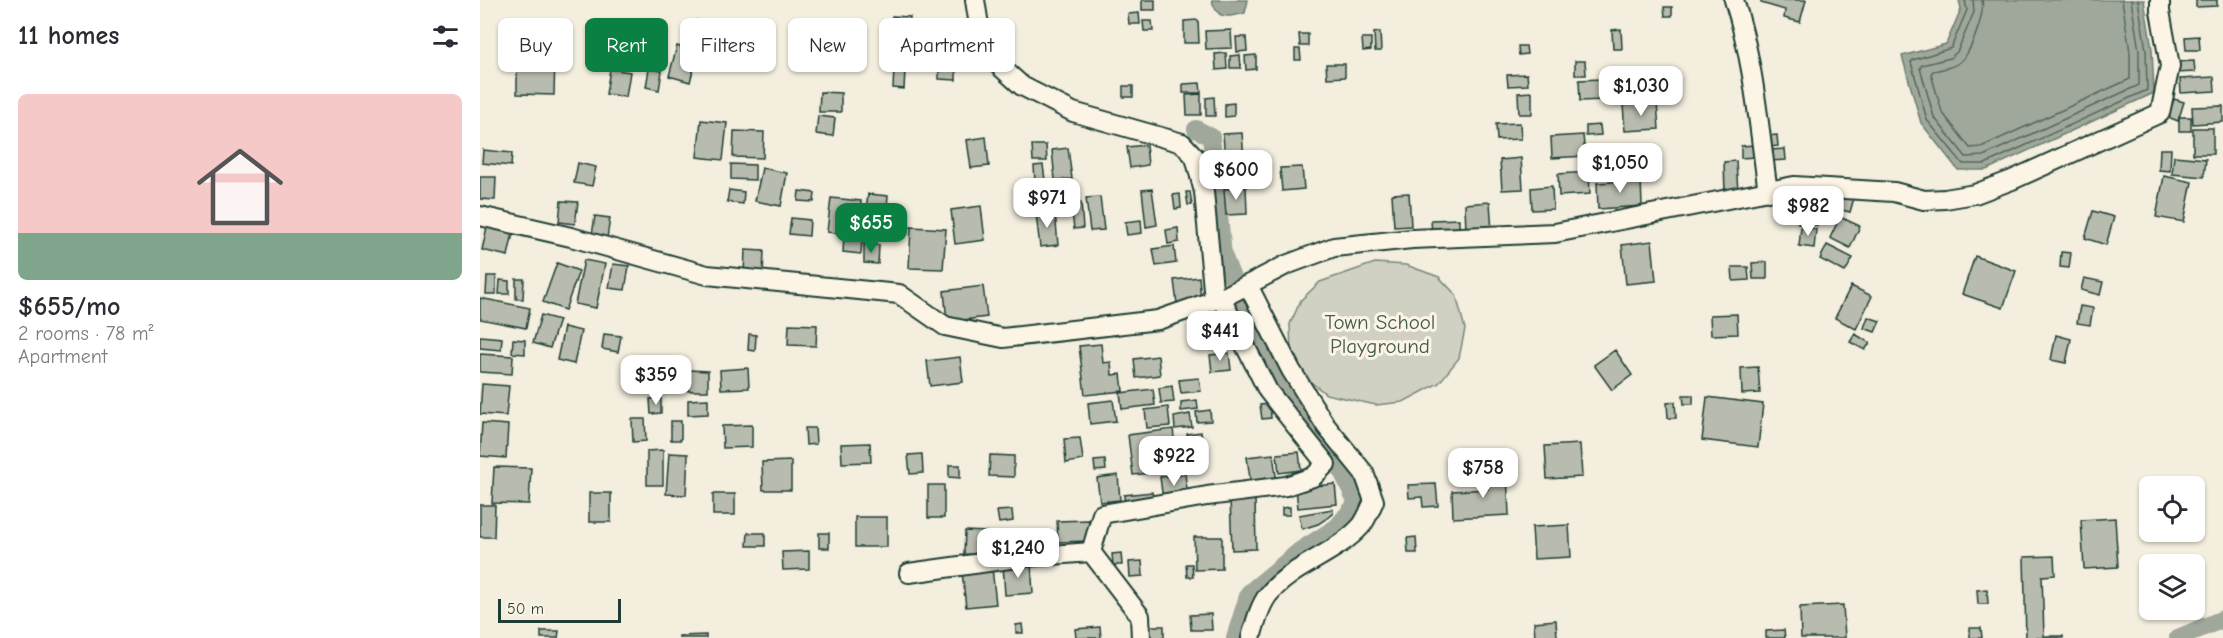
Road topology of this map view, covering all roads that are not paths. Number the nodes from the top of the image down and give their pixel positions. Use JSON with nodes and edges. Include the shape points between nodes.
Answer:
{"nodes":[{"id":1,"x":975,"y":0,"type":"edge"},
{"id":2,"x":1734,"y":0,"type":"edge"},
{"id":3,"x":2160,"y":0,"type":"edge"},
{"id":4,"x":1768,"y":192,"type":"junction"},
{"id":5,"x":480,"y":216,"type":"edge"},
{"id":6,"x":1250,"y":284,"type":"junction"},
{"id":7,"x":1220,"y":298,"type":"junction"},
{"id":8,"x":1090,"y":552,"type":"junction"},
{"id":9,"x":909,"y":573,"type":"dead end"},
{"id":10,"x":1141,"y":638,"type":"edge"},
{"id":11,"x":1251,"y":638,"type":"edge"}],
"edges":[{"from":1,"to":7,"type":"street","via":[[983,51],[1022,86],[1073,112],[1182,143],[1195,157]]},
{"from":2,"to":4,"type":"street","via":[[1755,94]]},
{"from":3,"to":4,"type":"street","via":[[2170,66],[2160,113],[1976,194],[1924,200],[1894,192],[1849,188],[1794,186]]},
{"from":4,"to":6,"type":"street","via":[[1555,233],[1412,239],[1334,247]]},
{"from":5,"to":7,"type":"street","via":[[707,275],[899,294],[945,326],[1004,338],[1158,320]]},
{"from":6,"to":7,"type":"street"},
{"from":6,"to":11,"type":"street","via":[[1292,370],[1326,426],[1364,473],[1374,501],[1362,525],[1267,596]]},
{"from":7,"to":8,"type":"street","via":[[1268,391],[1326,464],[1313,477],[1286,486],[1102,514]]},
{"from":8,"to":9,"type":"street"},
{"from":8,"to":10,"type":"street","via":[[1140,616]]}]}
